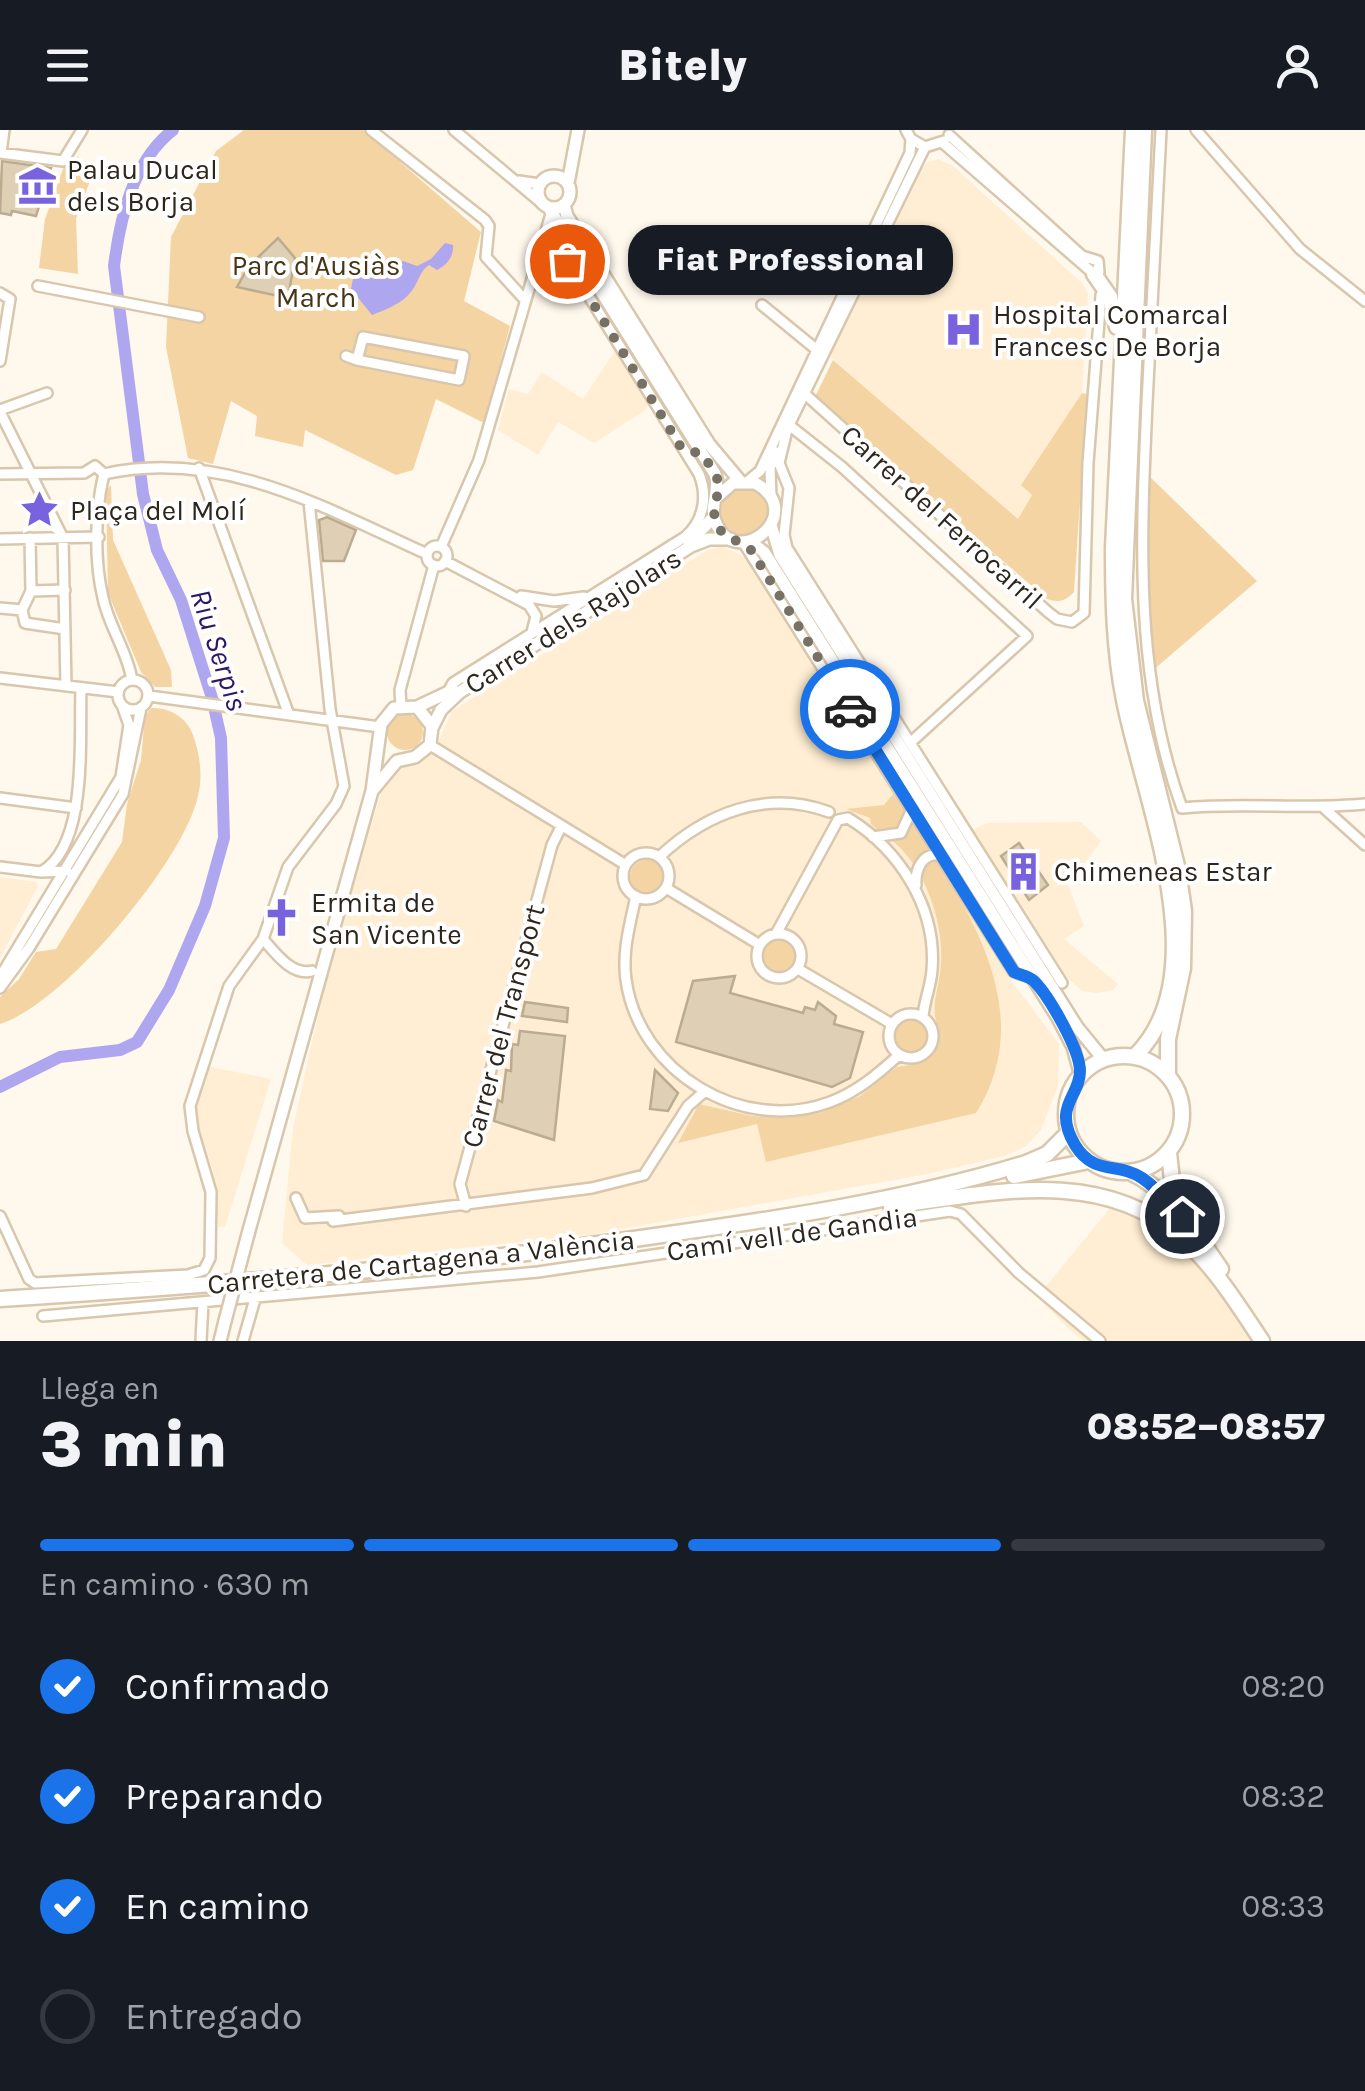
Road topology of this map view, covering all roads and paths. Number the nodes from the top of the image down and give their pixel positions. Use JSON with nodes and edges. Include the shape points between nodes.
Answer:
{"nodes":[{"id":1,"x":4,"y":130,"type":"edge"},
{"id":2,"x":82,"y":130,"type":"edge"},
{"id":3,"x":370,"y":130,"type":"edge"},
{"id":4,"x":454,"y":130,"type":"edge"},
{"id":5,"x":578,"y":130,"type":"edge"},
{"id":6,"x":1133,"y":130,"type":"edge"},
{"id":7,"x":1144,"y":130,"type":"edge"},
{"id":8,"x":1161,"y":130,"type":"edge"},
{"id":9,"x":1196,"y":130,"type":"edge"},
{"id":10,"x":908,"y":135,"type":"edge"},
{"id":11,"x":948,"y":136,"type":"edge"},
{"id":12,"x":925,"y":147,"type":"junction"},
{"id":13,"x":571,"y":152,"type":"junction"},
{"id":14,"x":0,"y":153,"type":"edge"},
{"id":15,"x":512,"y":178,"type":"junction"},
{"id":16,"x":545,"y":180,"type":"junction"},
{"id":17,"x":568,"y":184,"type":"junction"},
{"id":18,"x":564,"y":205,"type":"junction"},
{"id":19,"x":548,"y":208,"type":"junction"},
{"id":20,"x":572,"y":247,"type":"junction"},
{"id":21,"x":534,"y":266,"type":"junction"},
{"id":22,"x":1094,"y":274,"type":"joint"},
{"id":23,"x":578,"y":279,"type":"junction"},
{"id":24,"x":38,"y":286,"type":"dead end"},
{"id":25,"x":0,"y":293,"type":"edge"},
{"id":26,"x":1100,"y":294,"type":"dead end"},
{"id":27,"x":525,"y":300,"type":"junction"},
{"id":28,"x":1365,"y":301,"type":"edge"},
{"id":29,"x":762,"y":305,"type":"dead end"},
{"id":30,"x":199,"y":318,"type":"dead end"},
{"id":31,"x":816,"y":350,"type":"junction"},
{"id":32,"x":0,"y":355,"type":"edge"},
{"id":33,"x":352,"y":358,"type":"joint"},
{"id":34,"x":47,"y":393,"type":"dead end"},
{"id":35,"x":805,"y":394,"type":"junction"},
{"id":36,"x":0,"y":411,"type":"edge"},
{"id":37,"x":788,"y":427,"type":"junction"},
{"id":38,"x":682,"y":449,"type":"junction"},
{"id":39,"x":702,"y":454,"type":"junction"},
{"id":40,"x":1117,"y":454,"type":"junction"},
{"id":41,"x":195,"y":468,"type":"junction"},
{"id":42,"x":84,"y":473,"type":"junction"},
{"id":43,"x":0,"y":474,"type":"edge"},
{"id":44,"x":31,"y":474,"type":"junction"},
{"id":45,"x":101,"y":479,"type":"junction"},
{"id":46,"x":744,"y":481,"type":"junction"},
{"id":47,"x":716,"y":498,"type":"junction"},
{"id":48,"x":771,"y":498,"type":"junction"},
{"id":49,"x":310,"y":500,"type":"junction"},
{"id":50,"x":714,"y":517,"type":"junction"},
{"id":51,"x":771,"y":525,"type":"junction"},
{"id":52,"x":99,"y":537,"type":"junction"},
{"id":53,"x":30,"y":538,"type":"junction"},
{"id":54,"x":64,"y":538,"type":"junction"},
{"id":55,"x":0,"y":539,"type":"edge"},
{"id":56,"x":741,"y":541,"type":"junction"},
{"id":57,"x":441,"y":548,"type":"junction"},
{"id":58,"x":427,"y":554,"type":"junction"},
{"id":59,"x":445,"y":561,"type":"junction"},
{"id":60,"x":434,"y":566,"type":"junction"},
{"id":61,"x":64,"y":590,"type":"junction"},
{"id":62,"x":601,"y":590,"type":"junction"},
{"id":63,"x":31,"y":591,"type":"junction"},
{"id":64,"x":513,"y":595,"type":"junction"},
{"id":65,"x":0,"y":608,"type":"edge"},
{"id":66,"x":22,"y":610,"type":"junction"},
{"id":67,"x":65,"y":629,"type":"junction"},
{"id":68,"x":531,"y":634,"type":"junction"},
{"id":69,"x":0,"y":678,"type":"edge"},
{"id":70,"x":132,"y":680,"type":"junction"},
{"id":71,"x":66,"y":686,"type":"junction"},
{"id":72,"x":81,"y":688,"type":"junction"},
{"id":73,"x":118,"y":692,"type":"junction"},
{"id":74,"x":149,"y":696,"type":"junction"},
{"id":75,"x":446,"y":696,"type":"junction"},
{"id":76,"x":122,"y":705,"type":"junction"},
{"id":77,"x":401,"y":706,"type":"junction"},
{"id":78,"x":142,"y":708,"type":"junction"},
{"id":79,"x":416,"y":708,"type":"junction"},
{"id":80,"x":290,"y":715,"type":"junction"},
{"id":81,"x":332,"y":720,"type":"junction"},
{"id":82,"x":380,"y":727,"type":"junction"},
{"id":83,"x":432,"y":728,"type":"junction"},
{"id":84,"x":380,"y":742,"type":"junction"},
{"id":85,"x":910,"y":743,"type":"junction"},
{"id":86,"x":430,"y":745,"type":"junction"},
{"id":87,"x":402,"y":758,"type":"junction"},
{"id":88,"x":372,"y":791,"type":"junction"},
{"id":89,"x":0,"y":798,"type":"edge"},
{"id":90,"x":1365,"y":804,"type":"edge"},
{"id":91,"x":76,"y":808,"type":"junction"},
{"id":92,"x":1324,"y":808,"type":"junction"},
{"id":93,"x":912,"y":809,"type":"junction"},
{"id":94,"x":829,"y":812,"type":"dead end"},
{"id":95,"x":561,"y":827,"type":"junction"},
{"id":96,"x":873,"y":836,"type":"junction"},
{"id":97,"x":1365,"y":845,"type":"edge"},
{"id":98,"x":939,"y":855,"type":"junction"},
{"id":99,"x":659,"y":857,"type":"junction"},
{"id":100,"x":626,"y":866,"type":"junction"},
{"id":101,"x":0,"y":867,"type":"edge"},
{"id":102,"x":67,"y":871,"type":"junction"},
{"id":103,"x":40,"y":872,"type":"junction"},
{"id":104,"x":57,"y":888,"type":"junction"},
{"id":105,"x":666,"y":888,"type":"junction"},
{"id":106,"x":916,"y":888,"type":"junction"},
{"id":107,"x":636,"y":896,"type":"junction"},
{"id":108,"x":776,"y":934,"type":"junction"},
{"id":109,"x":263,"y":939,"type":"junction"},
{"id":110,"x":760,"y":945,"type":"junction"},
{"id":111,"x":798,"y":969,"type":"junction"},
{"id":112,"x":312,"y":971,"type":"dead end"},
{"id":113,"x":0,"y":977,"type":"edge"},
{"id":114,"x":1032,"y":978,"type":"junction"},
{"id":115,"x":1062,"y":983,"type":"dead end"},
{"id":116,"x":0,"y":988,"type":"edge"},
{"id":117,"x":924,"y":1017,"type":"junction"},
{"id":118,"x":892,"y":1024,"type":"junction"},
{"id":119,"x":900,"y":1055,"type":"junction"},
{"id":120,"x":1134,"y":1057,"type":"junction"},
{"id":121,"x":1104,"y":1060,"type":"junction"},
{"id":122,"x":1080,"y":1076,"type":"junction"},
{"id":123,"x":1168,"y":1076,"type":"junction"},
{"id":124,"x":704,"y":1092,"type":"junction"},
{"id":125,"x":1069,"y":1132,"type":"junction"},
{"id":126,"x":1168,"y":1153,"type":"junction"},
{"id":127,"x":1090,"y":1161,"type":"junction"},
{"id":128,"x":1130,"y":1172,"type":"junction"},
{"id":129,"x":460,"y":1184,"type":"junction"},
{"id":130,"x":296,"y":1198,"type":"dead end"},
{"id":131,"x":861,"y":1205,"type":"junction"},
{"id":132,"x":466,"y":1206,"type":"junction"},
{"id":133,"x":840,"y":1210,"type":"junction"},
{"id":134,"x":0,"y":1216,"type":"edge"},
{"id":135,"x":333,"y":1221,"type":"dead end"},
{"id":136,"x":0,"y":1299,"type":"edge"},
{"id":137,"x":256,"y":1299,"type":"junction"},
{"id":138,"x":204,"y":1302,"type":"junction"},
{"id":139,"x":43,"y":1316,"type":"dead end"},
{"id":140,"x":201,"y":1341,"type":"edge"},
{"id":141,"x":220,"y":1341,"type":"edge"},
{"id":142,"x":243,"y":1341,"type":"edge"},
{"id":143,"x":1100,"y":1341,"type":"edge"},
{"id":144,"x":1262,"y":1341,"type":"edge"},
{"id":145,"x":1269,"y":1341,"type":"edge"}],
"edges":[{"from":1,"to":14,"type":"street"},
{"from":2,"to":14,"type":"street","via":[[63,161]]},
{"from":3,"to":27,"type":"street","via":[[486,220],[486,257]]},
{"from":4,"to":15,"type":"street"},
{"from":5,"to":13,"type":"main road"},
{"from":6,"to":40,"type":"highway"},
{"from":7,"to":123,"type":"highway","via":[[1124,599],[1136,702],[1184,911]]},
{"from":8,"to":92,"type":"street","via":[[1140,542],[1152,693],[1170,776],[1182,808]]},
{"from":9,"to":28,"type":"street","via":[[1300,249]]},
{"from":10,"to":12,"type":"street"},
{"from":10,"to":31,"type":"street","via":[[910,153]]},
{"from":11,"to":12,"type":"street"},
{"from":11,"to":22,"type":"street"},
{"from":12,"to":35,"type":"street"},
{"from":13,"to":16,"type":"main road"},
{"from":13,"to":17,"type":"main road"},
{"from":15,"to":16,"type":"street"},
{"from":15,"to":19,"type":"street"},
{"from":16,"to":17,"type":"main road"},
{"from":16,"to":19,"type":"main road","via":[[539,198]]},
{"from":17,"to":18,"type":"main road"},
{"from":18,"to":19,"type":"main road"},
{"from":18,"to":46,"type":"main road","via":[[710,444]]},
{"from":19,"to":20,"type":"main road"},
{"from":19,"to":21,"type":"street","via":[[550,225]]},
{"from":20,"to":23,"type":"street"},
{"from":20,"to":39,"type":"main road"},
{"from":21,"to":23,"type":"street","via":[[560,256]]},
{"from":21,"to":27,"type":"street"},
{"from":22,"to":40,"type":"highway","via":[[1117,321]]},
{"from":23,"to":38,"type":"street"},
{"from":24,"to":30,"type":"street"},
{"from":25,"to":32,"type":"street","via":[[10,298]]},
{"from":26,"to":35,"type":"street","name":"Carrer del Ferrocarril","via":[[1084,613],[1072,622],[1057,620]]},
{"from":27,"to":57,"type":"street","via":[[479,460]]},
{"from":29,"to":31,"type":"street"},
{"from":31,"to":46,"type":"street","via":[[760,471]]},
{"from":33,"to":33,"type":"street","via":[[459,380],[464,356],[363,336]]},
{"from":34,"to":36,"type":"street"},
{"from":35,"to":37,"type":"street"},
{"from":36,"to":44,"type":"street"},
{"from":37,"to":48,"type":"street","via":[[770,468]]},
{"from":37,"to":85,"type":"street","via":[[779,463],[789,488],[784,536]]},
{"from":37,"to":85,"type":"street","name":"Carrer del Ferrocarril","via":[[842,467],[1027,636]]},
{"from":38,"to":39,"type":"street"},
{"from":38,"to":62,"type":"street","via":[[704,490],[696,526]]},
{"from":39,"to":47,"type":"main road","via":[[718,484]]},
{"from":40,"to":120,"type":"highway","via":[[1118,669],[1173,919],[1164,1008],[1148,1044]]},
{"from":41,"to":45,"type":"street"},
{"from":41,"to":49,"type":"street"},
{"from":41,"to":80,"type":"street"},
{"from":42,"to":44,"type":"street"},
{"from":42,"to":45,"type":"street"},
{"from":42,"to":45,"type":"street","via":[[95,466]]},
{"from":43,"to":44,"type":"street"},
{"from":44,"to":54,"type":"street"},
{"from":45,"to":52,"type":"street"},
{"from":46,"to":47,"type":"main road"},
{"from":46,"to":48,"type":"main road"},
{"from":47,"to":50,"type":"main road"},
{"from":48,"to":51,"type":"main road"},
{"from":49,"to":58,"type":"street"},
{"from":49,"to":81,"type":"street"},
{"from":50,"to":56,"type":"main road"},
{"from":50,"to":75,"type":"main road","name":"Carrer dels Rajolars","via":[[693,540]]},
{"from":51,"to":56,"type":"main road"},
{"from":51,"to":121,"type":"main road","via":[[780,555]]},
{"from":52,"to":54,"type":"street"},
{"from":52,"to":70,"type":"street","via":[[102,596]]},
{"from":53,"to":54,"type":"street"},
{"from":53,"to":55,"type":"street"},
{"from":53,"to":63,"type":"street"},
{"from":54,"to":61,"type":"street"},
{"from":56,"to":83,"type":"main road","name":"Carrer dels Rajolars","via":[[709,539],[691,546],[460,692]]},
{"from":56,"to":93,"type":"street"},
{"from":56,"to":114,"type":"main road","via":[[764,552]]},
{"from":57,"to":58,"type":"street"},
{"from":57,"to":59,"type":"street"},
{"from":58,"to":60,"type":"street"},
{"from":59,"to":60,"type":"street"},
{"from":59,"to":64,"type":"street"},
{"from":60,"to":77,"type":"street"},
{"from":61,"to":63,"type":"street"},
{"from":61,"to":67,"type":"street"},
{"from":62,"to":64,"type":"street","via":[[569,601]]},
{"from":62,"to":68,"type":"street"},
{"from":63,"to":66,"type":"street"},
{"from":64,"to":68,"type":"street","via":[[534,610]]},
{"from":65,"to":66,"type":"street"},
{"from":66,"to":67,"type":"street","via":[[25,623]]},
{"from":67,"to":71,"type":"street"},
{"from":68,"to":75,"type":"street","via":[[452,684]]},
{"from":69,"to":71,"type":"street"},
{"from":70,"to":73,"type":"street"},
{"from":70,"to":74,"type":"street","via":[[144,684]]},
{"from":71,"to":72,"type":"street"},
{"from":72,"to":73,"type":"street"},
{"from":72,"to":91,"type":"street"},
{"from":73,"to":76,"type":"street"},
{"from":74,"to":78,"type":"street"},
{"from":74,"to":80,"type":"street"},
{"from":75,"to":79,"type":"main road","name":"Carrer dels Rajolars"},
{"from":76,"to":78,"type":"street"},
{"from":76,"to":102,"type":"street","via":[[129,726],[121,777]]},
{"from":77,"to":79,"type":"main road"},
{"from":77,"to":82,"type":"main road"},
{"from":78,"to":116,"type":"street","via":[[123,794]]},
{"from":79,"to":83,"type":"main road"},
{"from":80,"to":81,"type":"street"},
{"from":81,"to":82,"type":"street"},
{"from":81,"to":109,"type":"street","via":[[344,779],[336,804],[288,867]]},
{"from":82,"to":84,"type":"main road"},
{"from":83,"to":86,"type":"main road"},
{"from":84,"to":87,"type":"main road"},
{"from":84,"to":88,"type":"main road"},
{"from":85,"to":115,"type":"street"},
{"from":86,"to":87,"type":"main road"},
{"from":86,"to":95,"type":"street"},
{"from":87,"to":88,"type":"main road"},
{"from":88,"to":141,"type":"main road","bridge":true},
{"from":89,"to":91,"type":"street"},
{"from":90,"to":92,"type":"street"},
{"from":91,"to":103,"type":"street","via":[[53,866]]},
{"from":92,"to":97,"type":"street"},
{"from":93,"to":96,"type":"street","via":[[901,833]]},
{"from":93,"to":98,"type":"street"},
{"from":94,"to":99,"type":"street","via":[[787,803],[732,810],[698,825]]},
{"from":95,"to":100,"type":"street"},
{"from":95,"to":129,"type":"street","name":"Carrer del Transport"},
{"from":96,"to":106,"type":"street"},
{"from":96,"to":108,"type":"street","via":[[848,818],[838,820]]},
{"from":98,"to":106,"type":"street","via":[[922,861]]},
{"from":98,"to":114,"type":"street","via":[[1014,972]]},
{"from":99,"to":100,"type":"street","via":[[644,853]]},
{"from":99,"to":105,"type":"street","via":[[669,874]]},
{"from":100,"to":107,"type":"street","via":[[624,883]]},
{"from":101,"to":103,"type":"street"},
{"from":102,"to":103,"type":"street"},
{"from":102,"to":104,"type":"street"},
{"from":103,"to":104,"type":"street"},
{"from":104,"to":113,"type":"street"},
{"from":105,"to":107,"type":"street","via":[[656,897]]},
{"from":105,"to":110,"type":"street"},
{"from":106,"to":117,"type":"street","via":[[932,944]]},
{"from":107,"to":124,"type":"street","via":[[625,952],[633,1006],[655,1048]]},
{"from":108,"to":110,"type":"street"},
{"from":108,"to":111,"type":"street","via":[[800,948]]},
{"from":109,"to":112,"type":"street","via":[[292,967]]},
{"from":109,"to":134,"type":"street","via":[[226,992],[190,1106],[211,1192],[204,1270],[32,1282]]},
{"from":110,"to":111,"type":"street","via":[[757,961],[769,976],[782,979]]},
{"from":111,"to":118,"type":"street"},
{"from":114,"to":122,"type":"main road","via":[[1073,1046]]},
{"from":117,"to":118,"type":"street","via":[[908,1014]]},
{"from":117,"to":119,"type":"street","via":[[933,1031],[928,1049],[916,1057]]},
{"from":118,"to":119,"type":"street","via":[[889,1038]]},
{"from":119,"to":124,"type":"street","via":[[862,1086],[809,1107],[757,1109]]},
{"from":120,"to":121,"type":"highway"},
{"from":120,"to":123,"type":"highway"},
{"from":121,"to":122,"type":"highway"},
{"from":122,"to":125,"type":"highway","via":[[1068,1102]]},
{"from":123,"to":126,"type":"highway","via":[[1182,1110]]},
{"from":124,"to":132,"type":"street","via":[[644,1176]]},
{"from":125,"to":127,"type":"highway"},
{"from":125,"to":131,"type":"highway","via":[[1060,1145],[1026,1163]]},
{"from":126,"to":128,"type":"highway"},
{"from":126,"to":145,"type":"highway","via":[[1177,1194]]},
{"from":127,"to":128,"type":"highway"},
{"from":127,"to":131,"type":"highway"},
{"from":128,"to":145,"type":"highway","via":[[1190,1226]]},
{"from":129,"to":130,"type":"street","via":[[449,1203],[315,1218],[301,1214]]},
{"from":129,"to":132,"type":"street","name":"Carrer del Transport"},
{"from":131,"to":133,"type":"highway"},
{"from":132,"to":135,"type":"street"},
{"from":133,"to":136,"type":"highway","name":"Carretera de Cartagena a València","via":[[459,1262]]},
{"from":133,"to":144,"type":"highway","via":[[1030,1189],[1109,1198],[1181,1237]]},
{"from":137,"to":138,"type":"street","name":"Camí vell de Gandia"},
{"from":137,"to":142,"type":"street"},
{"from":137,"to":143,"type":"street","name":"Camí vell de Gandia","via":[[538,1272],[950,1212],[961,1214]]},
{"from":138,"to":139,"type":"street","name":"Camí vell de Gandia"},
{"from":138,"to":140,"type":"street"}]}
